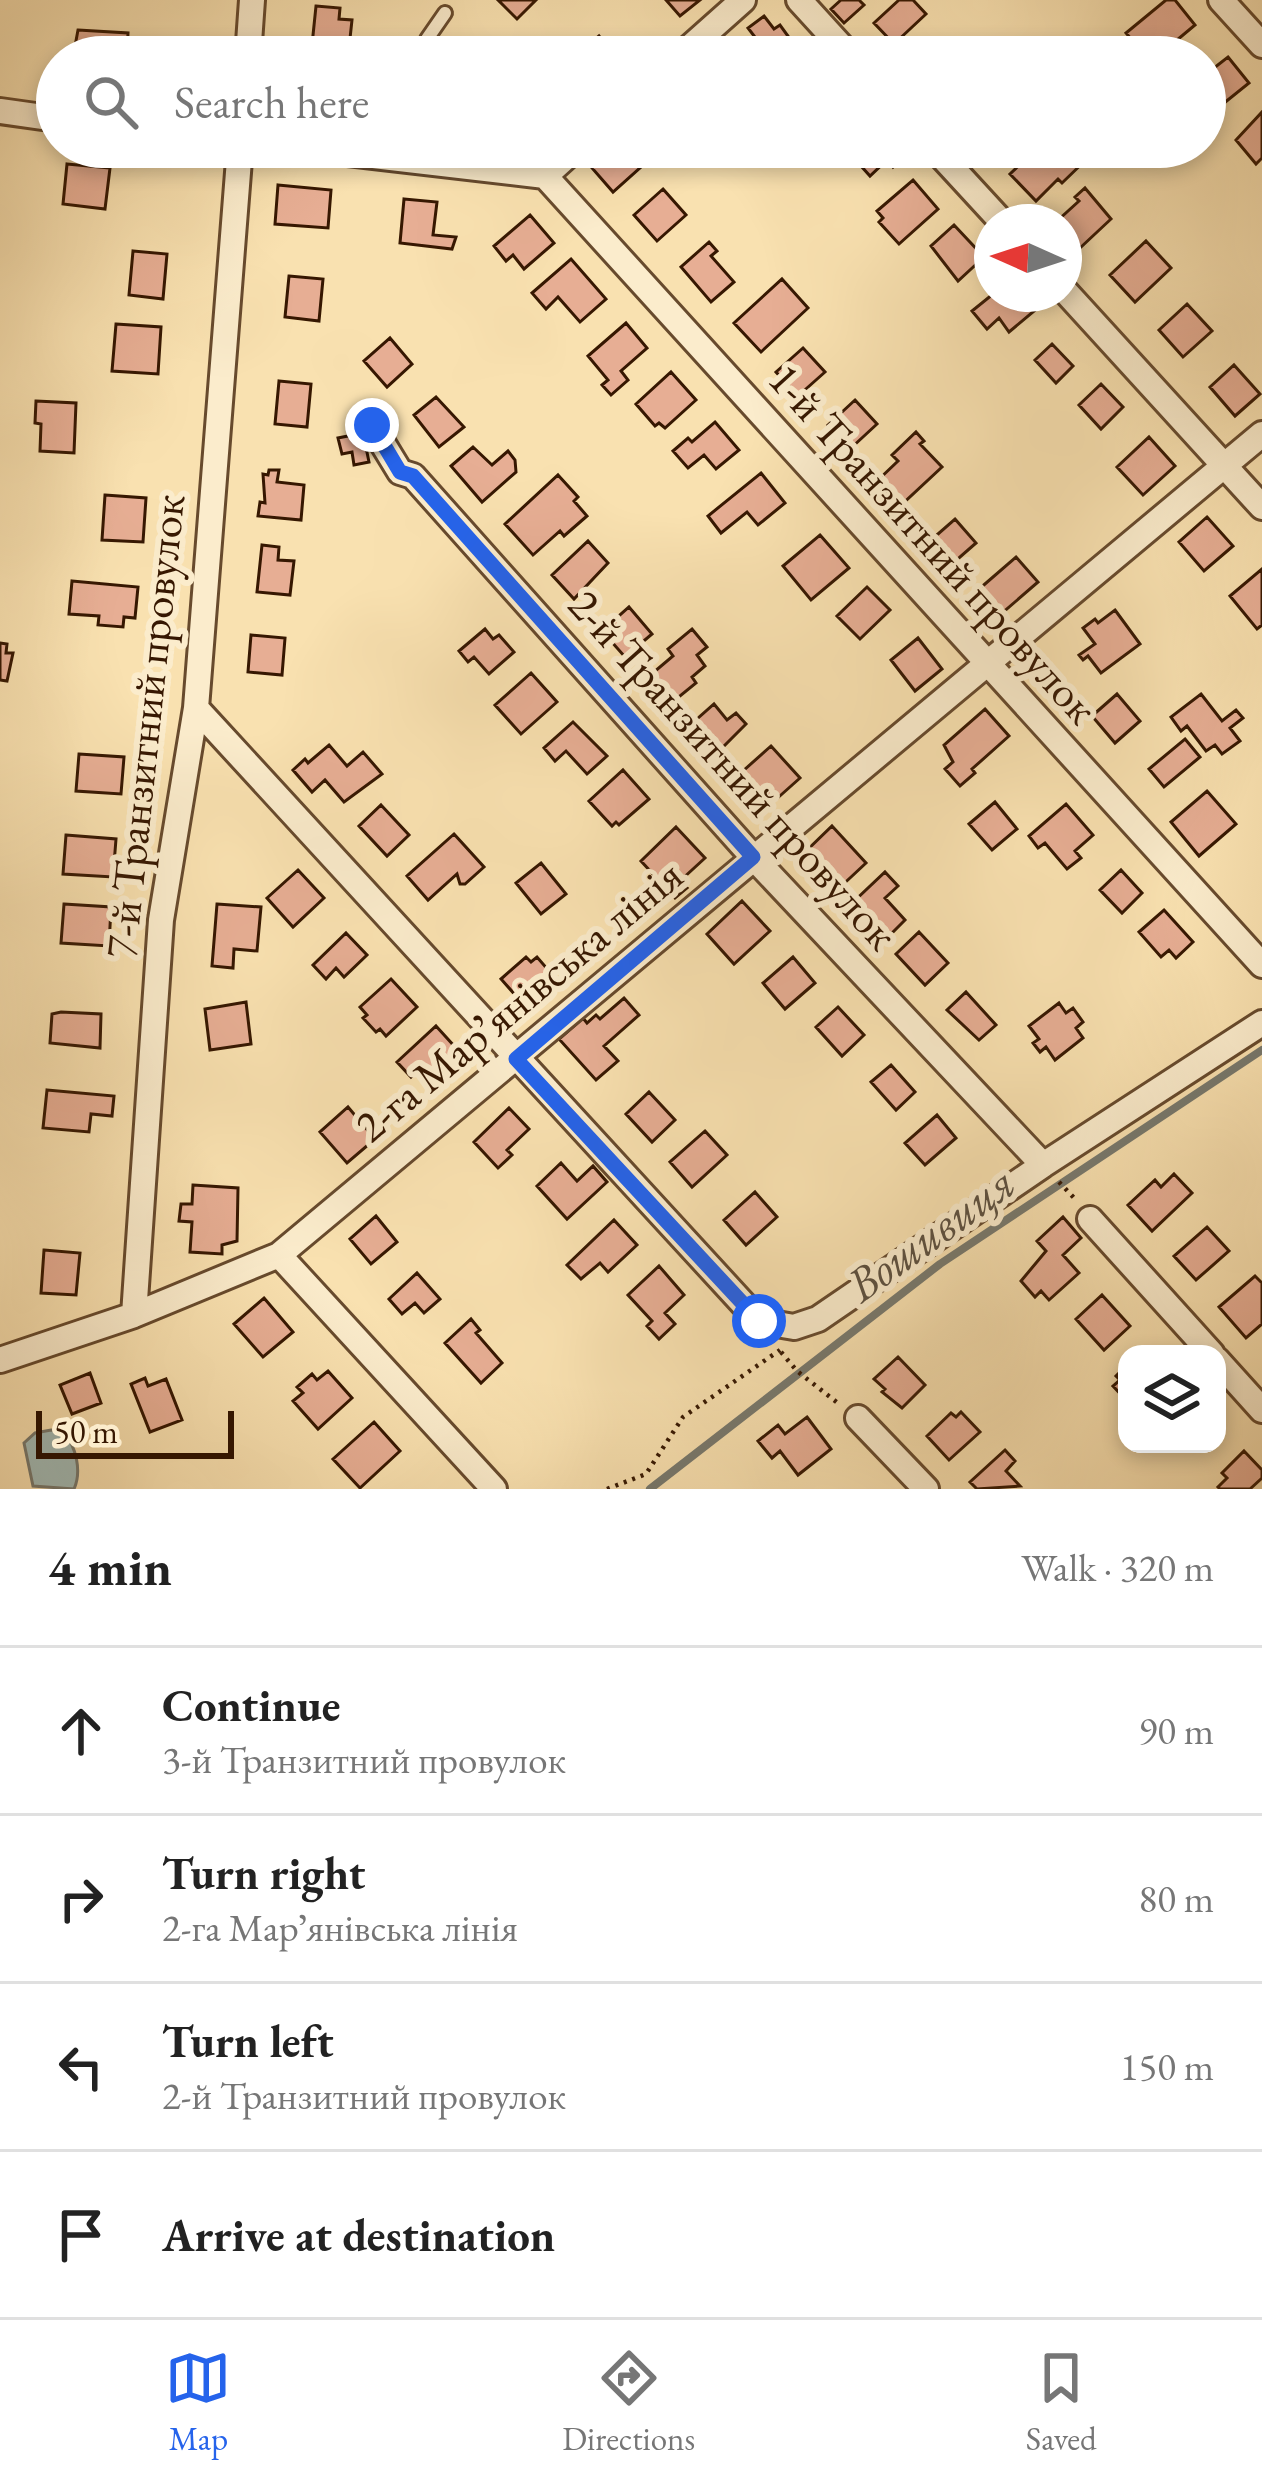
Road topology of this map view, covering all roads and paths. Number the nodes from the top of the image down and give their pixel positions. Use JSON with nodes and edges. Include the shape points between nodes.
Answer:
{"nodes":[{"id":1,"x":252,"y":0,"type":"edge"},
{"id":2,"x":743,"y":0,"type":"edge"},
{"id":3,"x":799,"y":0,"type":"edge"},
{"id":4,"x":1221,"y":0,"type":"edge"},
{"id":5,"x":445,"y":13,"type":"dead end"},
{"id":6,"x":249,"y":36,"type":"edge"},
{"id":7,"x":429,"y":36,"type":"edge"},
{"id":8,"x":703,"y":36,"type":"edge"},
{"id":9,"x":832,"y":36,"type":"edge"},
{"id":10,"x":1262,"y":45,"type":"edge"},
{"id":11,"x":0,"y":112,"type":"edge"},
{"id":12,"x":36,"y":116,"type":"edge"},
{"id":13,"x":238,"y":168,"type":"edge"},
{"id":14,"x":498,"y":168,"type":"edge"},
{"id":15,"x":554,"y":168,"type":"edge"},
{"id":16,"x":952,"y":168,"type":"edge"},
{"id":17,"x":545,"y":176,"type":"junction"},
{"id":18,"x":985,"y":204,"type":"edge"},
{"id":19,"x":1082,"y":310,"type":"edge"},
{"id":20,"x":372,"y":425,"type":"dead end"},
{"id":21,"x":1262,"y":434,"type":"edge"},
{"id":22,"x":1225,"y":467,"type":"junction"},
{"id":23,"x":1262,"y":508,"type":"edge"},
{"id":24,"x":988,"y":664,"type":"junction"},
{"id":25,"x":196,"y":708,"type":"junction"},
{"id":26,"x":753,"y":857,"type":"junction"},
{"id":27,"x":1262,"y":965,"type":"edge"},
{"id":28,"x":1262,"y":1023,"type":"edge"},
{"id":29,"x":516,"y":1059,"type":"junction"},
{"id":30,"x":1049,"y":1172,"type":"junction"},
{"id":31,"x":1083,"y":1208,"type":"joint"},
{"id":32,"x":279,"y":1255,"type":"junction"},
{"id":33,"x":134,"y":1315,"type":"junction"},
{"id":34,"x":1203,"y":1345,"type":"edge"},
{"id":35,"x":779,"y":1350,"type":"dead end"},
{"id":36,"x":0,"y":1360,"type":"edge"},
{"id":37,"x":1226,"y":1370,"type":"edge"},
{"id":38,"x":797,"y":1371,"type":"dead end"},
{"id":39,"x":821,"y":1391,"type":"dead end"},
{"id":40,"x":1262,"y":1410,"type":"edge"},
{"id":41,"x":859,"y":1418,"type":"dead end"},
{"id":42,"x":494,"y":1489,"type":"edge"},
{"id":43,"x":607,"y":1489,"type":"edge"},
{"id":44,"x":926,"y":1489,"type":"edge"}],
"edges":[{"from":1,"to":6,"type":"street"},
{"from":2,"to":8,"type":"street"},
{"from":3,"to":9,"type":"street"},
{"from":4,"to":10,"type":"street"},
{"from":5,"to":7,"type":"lane"},
{"from":11,"to":12,"type":"street"},
{"from":13,"to":25,"type":"street","name":"7-й Транзитний провулок"},
{"from":14,"to":17,"type":"street"},
{"from":15,"to":17,"type":"street"},
{"from":16,"to":18,"type":"street"},
{"from":17,"to":24,"type":"street","name":"1-й Транзитний провулок"},
{"from":19,"to":22,"type":"street"},
{"from":20,"to":26,"type":"street","name":"2-й Транзитний провулок","via":[[400,472],[413,476]]},
{"from":21,"to":22,"type":"street","name":"2-га Марʼянівська лінія"},
{"from":22,"to":23,"type":"street"},
{"from":22,"to":24,"type":"street","name":"2-га Марʼянівська лінія"},
{"from":24,"to":26,"type":"street","name":"2-га Марʼянівська лінія"},
{"from":24,"to":27,"type":"street","name":"1-й Транзитний провулок"},
{"from":25,"to":29,"type":"street"},
{"from":25,"to":33,"type":"street","name":"7-й Транзитний провулок","via":[[161,920]]},
{"from":26,"to":29,"type":"street","name":"2-га Марʼянівська лінія"},
{"from":26,"to":30,"type":"street","name":"2-й Транзитний провулок"},
{"from":28,"to":30,"type":"street"},
{"from":29,"to":30,"type":"street","via":[[759,1321],[794,1327],[818,1319]]},
{"from":29,"to":32,"type":"street","name":"2-га Марʼянівська лінія"},
{"from":30,"to":31,"type":"path"},
{"from":31,"to":34,"type":"street"},
{"from":32,"to":33,"type":"street","name":"2-га Марʼянівська лінія"},
{"from":32,"to":42,"type":"street"},
{"from":33,"to":36,"type":"street","name":"2-га Марʼянівська лінія"},
{"from":35,"to":43,"type":"path","via":[[683,1417],[646,1474]]},
{"from":37,"to":40,"type":"street"},
{"from":38,"to":39,"type":"path"},
{"from":41,"to":44,"type":"street"}]}
